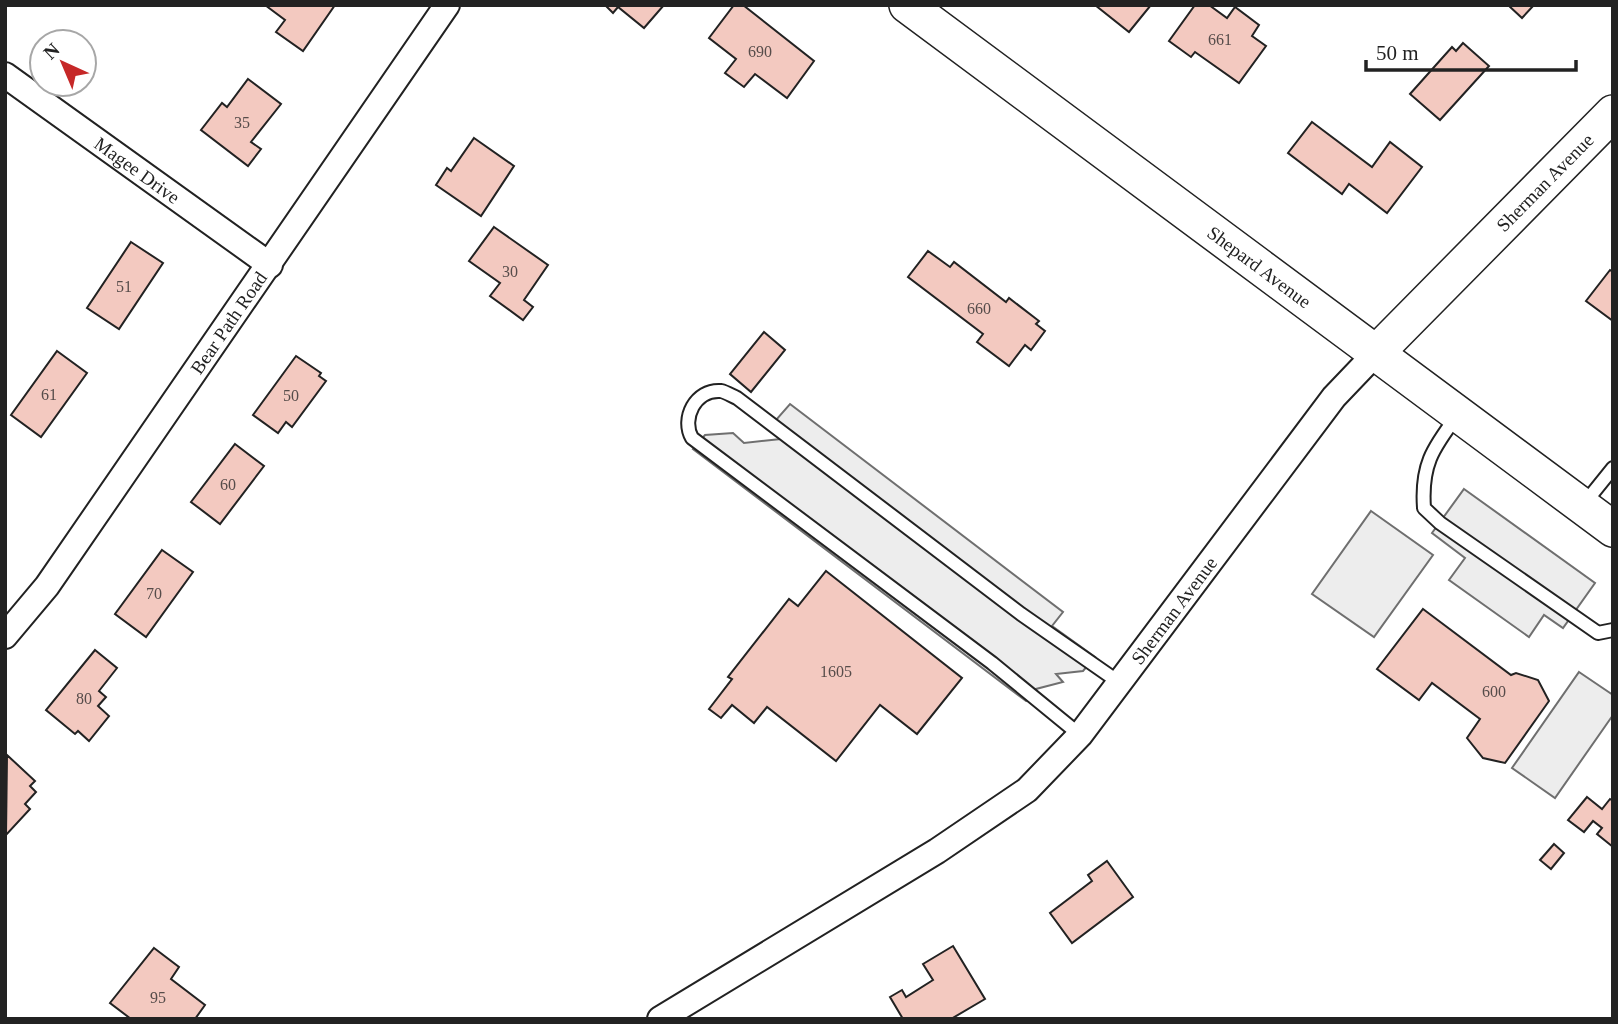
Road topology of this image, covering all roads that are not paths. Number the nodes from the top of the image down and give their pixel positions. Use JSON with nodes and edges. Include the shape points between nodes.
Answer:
{"nodes":[{"id":1,"x":447,"y":5,"type":"edge"},
{"id":2,"x":907,"y":5,"type":"edge"},
{"id":3,"x":5,"y":75,"type":"edge"},
{"id":4,"x":1613,"y":113,"type":"edge"},
{"id":5,"x":270,"y":265,"type":"junction"},
{"id":6,"x":1376,"y":353,"type":"junction"},
{"id":7,"x":1459,"y":413,"type":"junction"},
{"id":8,"x":1613,"y":468,"type":"edge"},
{"id":9,"x":1582,"y":507,"type":"junction"},
{"id":10,"x":1613,"y":529,"type":"edge"},
{"id":11,"x":1613,"y":630,"type":"edge"},
{"id":12,"x":5,"y":636,"type":"edge"},
{"id":13,"x":1119,"y":684,"type":"junction"},
{"id":14,"x":1080,"y":735,"type":"junction"},
{"id":15,"x":660,"y":1019,"type":"edge"}],
"edges":[{"from":1,"to":5,"type":"street","name":"Bear Path Road"},
{"from":2,"to":6,"type":"main road","name":"Shepard Avenue"},
{"from":3,"to":5,"type":"street","name":"Magee Drive"},
{"from":4,"to":6,"type":"main road","name":"Sherman Avenue"},
{"from":5,"to":12,"type":"street","name":"Bear Path Road","via":[[47,586]]},
{"from":6,"to":7,"type":"main road","name":"Shepard Avenue"},
{"from":6,"to":13,"type":"street","name":"Sherman Avenue","via":[[1334,397]]},
{"from":7,"to":9,"type":"main road","name":"Shepard Avenue"},
{"from":7,"to":11,"type":"lane","via":[[1437,442],[1422,478],[1424,508],[1598,633]]},
{"from":8,"to":9,"type":"lane"},
{"from":9,"to":10,"type":"main road","name":"Shepard Avenue"},
{"from":13,"to":14,"type":"street","name":"Sherman Avenue"},
{"from":13,"to":14,"type":"lane","via":[[737,398],[720,391],[706,394],[694,405],[686,418],[692,439],[992,663]]},
{"from":14,"to":15,"type":"street","name":"Sherman Avenue","via":[[1027,790],[985,821]]}]}
